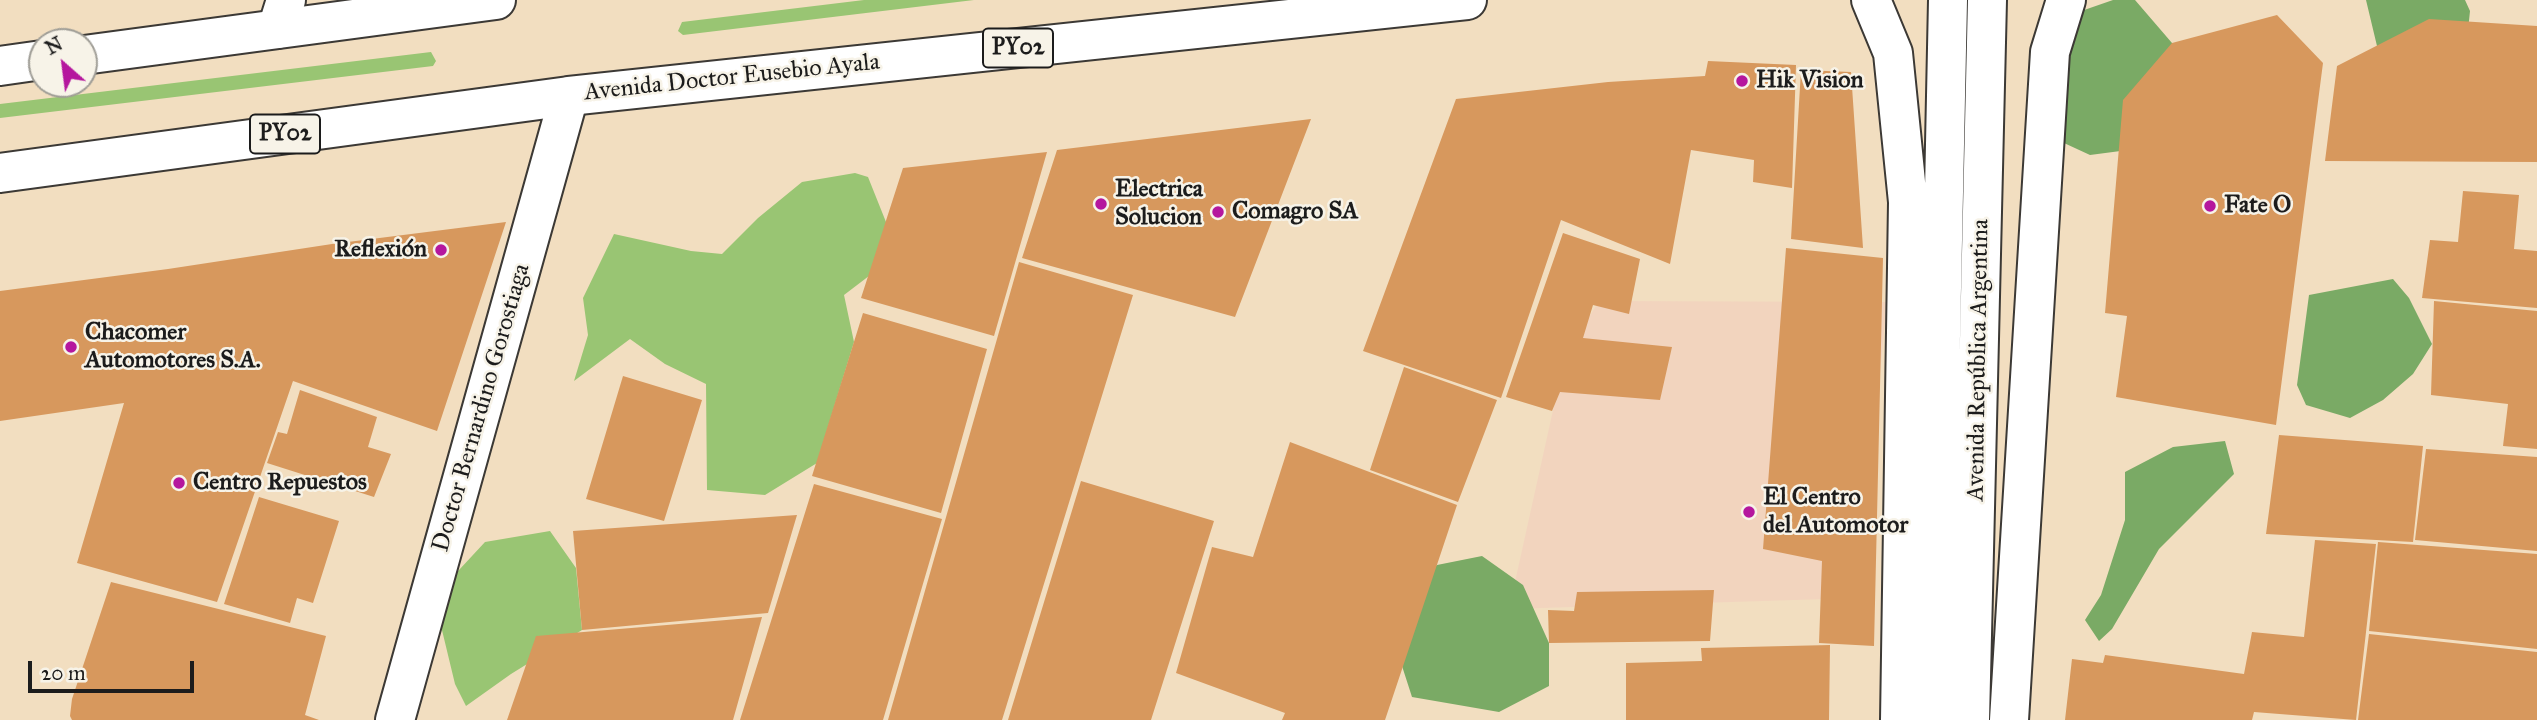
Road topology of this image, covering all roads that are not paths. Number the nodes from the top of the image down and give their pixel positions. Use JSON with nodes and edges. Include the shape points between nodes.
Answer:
{"nodes":[{"id":1,"x":496,"y":0,"type":"edge"},
{"id":2,"x":1467,"y":0,"type":"edge"},
{"id":3,"x":1871,"y":0,"type":"edge"},
{"id":4,"x":1948,"y":0,"type":"edge"},
{"id":5,"x":1987,"y":0,"type":"edge"},
{"id":6,"x":2066,"y":0,"type":"edge"},
{"id":7,"x":282,"y":15,"type":"edge"},
{"id":8,"x":98,"y":52,"type":"edge"},
{"id":9,"x":28,"y":62,"type":"edge"},
{"id":10,"x":0,"y":66,"type":"edge"},
{"id":11,"x":569,"y":96,"type":"junction"},
{"id":12,"x":0,"y":173,"type":"edge"},
{"id":13,"x":395,"y":720,"type":"edge"},
{"id":14,"x":1900,"y":720,"type":"edge"},
{"id":15,"x":1933,"y":720,"type":"edge"},
{"id":16,"x":1970,"y":720,"type":"edge"},
{"id":17,"x":2009,"y":720,"type":"edge"}],
"edges":[{"from":1,"to":7,"type":"main road"},
{"from":2,"to":11,"type":"main road","name":"Avenida Doctor Eusebio Ayala","number":"PY02"},
{"from":3,"to":14,"type":"main road","via":[[1893,53],[1908,202]]},
{"from":4,"to":15,"type":"main road","name":"Avenida República Argentina"},
{"from":5,"to":16,"type":"main road","name":"Avenida República Argentina"},
{"from":6,"to":17,"type":"main road","via":[[2050,52]]},
{"from":7,"to":8,"type":"main road"},
{"from":9,"to":10,"type":"main road"},
{"from":11,"to":12,"type":"main road","name":"Avenida Doctor Eusebio Ayala","number":"PY02"},
{"from":11,"to":13,"type":"main road","name":"Doctor Bernardino Gorostiaga"}]}
